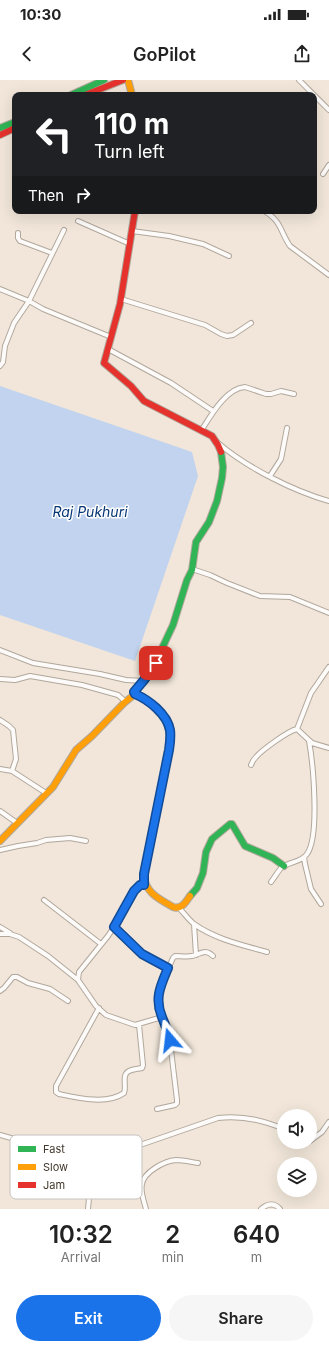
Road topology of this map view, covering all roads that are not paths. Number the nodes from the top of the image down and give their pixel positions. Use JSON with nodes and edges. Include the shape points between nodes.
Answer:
{"nodes":[{"id":1,"x":104,"y":80,"type":"edge"},
{"id":2,"x":123,"y":80,"type":"edge"},
{"id":3,"x":128,"y":80,"type":"edge"},
{"id":4,"x":299,"y":80,"type":"edge"},
{"id":5,"x":78,"y":92,"type":"edge"},
{"id":6,"x":99,"y":92,"type":"edge"},
{"id":7,"x":131,"y":92,"type":"edge"},
{"id":8,"x":311,"y":92,"type":"edge"},
{"id":9,"x":317,"y":98,"type":"edge"},
{"id":10,"x":329,"y":110,"type":"edge"},
{"id":11,"x":12,"y":123,"type":"edge"},
{"id":12,"x":0,"y":128,"type":"edge"},
{"id":13,"x":12,"y":129,"type":"edge"},
{"id":14,"x":0,"y":135,"type":"edge"},
{"id":15,"x":329,"y":165,"type":"edge"},
{"id":16,"x":323,"y":174,"type":"dead end"},
{"id":17,"x":135,"y":214,"type":"edge"},
{"id":18,"x":269,"y":214,"type":"edge"},
{"id":19,"x":78,"y":221,"type":"dead end"},
{"id":20,"x":64,"y":230,"type":"dead end"},
{"id":21,"x":132,"y":231,"type":"junction"},
{"id":22,"x":18,"y":233,"type":"dead end"},
{"id":23,"x":130,"y":244,"type":"junction"},
{"id":24,"x":52,"y":253,"type":"junction"},
{"id":25,"x":230,"y":256,"type":"dead end"},
{"id":26,"x":329,"y":275,"type":"edge"},
{"id":27,"x":0,"y":289,"type":"edge"},
{"id":28,"x":121,"y":299,"type":"junction"},
{"id":29,"x":29,"y":300,"type":"junction"},
{"id":30,"x":251,"y":323,"type":"dead end"},
{"id":31,"x":111,"y":337,"type":"junction"},
{"id":32,"x":108,"y":349,"type":"junction"},
{"id":33,"x":0,"y":366,"type":"edge"},
{"id":34,"x":294,"y":394,"type":"dead end"},
{"id":35,"x":213,"y":411,"type":"junction"},
{"id":36,"x":287,"y":428,"type":"dead end"},
{"id":37,"x":201,"y":431,"type":"junction"},
{"id":38,"x":218,"y":442,"type":"junction"},
{"id":39,"x":270,"y":476,"type":"junction"},
{"id":40,"x":328,"y":499,"type":"edge"},
{"id":41,"x":192,"y":569,"type":"junction"},
{"id":42,"x":329,"y":613,"type":"edge"},
{"id":43,"x":0,"y":650,"type":"edge"},
{"id":44,"x":329,"y":670,"type":"edge"},
{"id":45,"x":0,"y":679,"type":"edge"},
{"id":46,"x":144,"y":680,"type":"junction"},
{"id":47,"x":135,"y":694,"type":"junction"},
{"id":48,"x":126,"y":702,"type":"junction"},
{"id":49,"x":0,"y":720,"type":"edge"},
{"id":50,"x":297,"y":729,"type":"junction"},
{"id":51,"x":309,"y":741,"type":"junction"},
{"id":52,"x":329,"y":748,"type":"edge"},
{"id":53,"x":251,"y":765,"type":"dead end"},
{"id":54,"x":0,"y":769,"type":"edge"},
{"id":55,"x":12,"y":771,"type":"junction"},
{"id":56,"x":46,"y":793,"type":"junction"},
{"id":57,"x":0,"y":811,"type":"edge"},
{"id":58,"x":17,"y":823,"type":"junction"},
{"id":59,"x":0,"y":841,"type":"edge"},
{"id":60,"x":86,"y":841,"type":"dead end"},
{"id":61,"x":0,"y":850,"type":"edge"},
{"id":62,"x":304,"y":857,"type":"junction"},
{"id":63,"x":284,"y":866,"type":"junction"},
{"id":64,"x":271,"y":882,"type":"dead end"},
{"id":65,"x":144,"y":885,"type":"junction"},
{"id":66,"x":44,"y":900,"type":"dead end"},
{"id":67,"x":321,"y":904,"type":"dead end"},
{"id":68,"x":179,"y":908,"type":"junction"},
{"id":69,"x":194,"y":924,"type":"junction"},
{"id":70,"x":0,"y":927,"type":"edge"},
{"id":71,"x":114,"y":927,"type":"junction"},
{"id":72,"x":0,"y":934,"type":"edge"},
{"id":73,"x":10,"y":934,"type":"junction"},
{"id":74,"x":101,"y":944,"type":"junction"},
{"id":75,"x":267,"y":952,"type":"dead end"},
{"id":76,"x":196,"y":955,"type":"junction"},
{"id":77,"x":213,"y":956,"type":"dead end"},
{"id":78,"x":168,"y":968,"type":"junction"},
{"id":79,"x":78,"y":980,"type":"junction"},
{"id":80,"x":0,"y":991,"type":"edge"},
{"id":81,"x":68,"y":1002,"type":"dead end"},
{"id":82,"x":99,"y":1008,"type":"junction"},
{"id":83,"x":162,"y":1017,"type":"junction"},
{"id":84,"x":139,"y":1025,"type":"junction"},
{"id":85,"x":156,"y":1109,"type":"dead end"},
{"id":86,"x":329,"y":1122,"type":"edge"},
{"id":87,"x":277,"y":1127,"type":"edge"},
{"id":88,"x":0,"y":1135,"type":"edge"},
{"id":89,"x":317,"y":1136,"type":"edge"},
{"id":90,"x":10,"y":1138,"type":"edge"},
{"id":91,"x":142,"y":1144,"type":"edge"},
{"id":92,"x":198,"y":1163,"type":"dead end"},
{"id":93,"x":89,"y":1199,"type":"edge"},
{"id":94,"x":88,"y":1209,"type":"edge"},
{"id":95,"x":146,"y":1209,"type":"edge"},
{"id":96,"x":261,"y":1209,"type":"edge"},
{"id":97,"x":280,"y":1209,"type":"edge"}],
"edges":[{"from":1,"to":5,"type":"street"},
{"from":2,"to":6,"type":"street"},
{"from":3,"to":7,"type":"street"},
{"from":4,"to":8,"type":"street"},
{"from":9,"to":10,"type":"street"},
{"from":11,"to":12,"type":"street"},
{"from":13,"to":14,"type":"street"},
{"from":15,"to":16,"type":"street"},
{"from":17,"to":21,"type":"street"},
{"from":18,"to":26,"type":"street","via":[[279,223],[290,246]]},
{"from":19,"to":23,"type":"street"},
{"from":20,"to":24,"type":"street"},
{"from":21,"to":23,"type":"street"},
{"from":21,"to":25,"type":"street","via":[[203,244]]},
{"from":22,"to":24,"type":"street","via":[[20,241]]},
{"from":23,"to":28,"type":"street"},
{"from":24,"to":29,"type":"street"},
{"from":27,"to":29,"type":"street"},
{"from":28,"to":30,"type":"street","via":[[205,325],[227,336]]},
{"from":28,"to":31,"type":"street"},
{"from":29,"to":31,"type":"street","via":[[43,309]]},
{"from":29,"to":33,"type":"street","via":[[14,323]]},
{"from":31,"to":32,"type":"street"},
{"from":32,"to":35,"type":"street"},
{"from":32,"to":37,"type":"street","via":[[104,363],[144,401]]},
{"from":34,"to":35,"type":"street","via":[[281,391],[266,394],[241,387]]},
{"from":35,"to":37,"type":"street"},
{"from":36,"to":39,"type":"street","via":[[281,460]]},
{"from":37,"to":38,"type":"street"},
{"from":38,"to":39,"type":"street","via":[[246,463]]},
{"from":38,"to":41,"type":"street","via":[[223,460],[221,485],[216,504],[195,544]]},
{"from":39,"to":40,"type":"street","via":[[291,487]]},
{"from":41,"to":42,"type":"street","via":[[260,596],[290,597]]},
{"from":41,"to":46,"type":"street","via":[[163,648]]},
{"from":43,"to":46,"type":"street","via":[[33,663],[126,680]]},
{"from":44,"to":50,"type":"street","via":[[311,693]]},
{"from":45,"to":48,"type":"street","via":[[14,680],[30,676],[82,685],[118,695]]},
{"from":46,"to":47,"type":"street"},
{"from":47,"to":48,"type":"street"},
{"from":47,"to":65,"type":"street","via":[[160,712],[170,731],[169,750],[144,874]]},
{"from":48,"to":56,"type":"street","via":[[76,750],[60,777]]},
{"from":49,"to":55,"type":"street","via":[[13,730],[16,758]]},
{"from":50,"to":51,"type":"street"},
{"from":50,"to":53,"type":"street","via":[[261,752]]},
{"from":51,"to":52,"type":"street"},
{"from":51,"to":62,"type":"street","via":[[314,782],[314,822],[309,850]]},
{"from":54,"to":55,"type":"street"},
{"from":55,"to":56,"type":"street"},
{"from":56,"to":58,"type":"street"},
{"from":57,"to":58,"type":"street"},
{"from":58,"to":59,"type":"street"},
{"from":60,"to":61,"type":"street","via":[[70,838],[46,840]]},
{"from":62,"to":63,"type":"street"},
{"from":62,"to":67,"type":"street","via":[[311,889]]},
{"from":63,"to":64,"type":"street"},
{"from":63,"to":68,"type":"street","via":[[273,858],[245,846],[234,826],[228,825],[212,839],[196,888]]},
{"from":65,"to":68,"type":"street","via":[[160,899]]},
{"from":65,"to":71,"type":"street","via":[[140,885],[134,891]]},
{"from":66,"to":74,"type":"street"},
{"from":68,"to":69,"type":"street"},
{"from":69,"to":75,"type":"street","via":[[231,942]]},
{"from":69,"to":76,"type":"street"},
{"from":70,"to":73,"type":"street"},
{"from":71,"to":74,"type":"street"},
{"from":71,"to":78,"type":"street","via":[[142,954]]},
{"from":72,"to":73,"type":"street"},
{"from":73,"to":79,"type":"street","via":[[48,956]]},
{"from":74,"to":79,"type":"street","via":[[79,972]]},
{"from":76,"to":77,"type":"street","via":[[209,952]]},
{"from":76,"to":78,"type":"street","via":[[176,956]]},
{"from":78,"to":83,"type":"street","via":[[158,991]]},
{"from":79,"to":82,"type":"street"},
{"from":80,"to":81,"type":"street","via":[[13,977],[17,977],[50,989]]},
{"from":82,"to":84,"type":"street","via":[[106,1015]]},
{"from":82,"to":84,"type":"street","via":[[56,1086],[56,1092],[60,1094],[94,1099],[124,1093],[126,1073],[142,1068],[143,1065]]},
{"from":83,"to":84,"type":"street"},
{"from":83,"to":85,"type":"street","via":[[169,1033],[177,1103]]},
{"from":86,"to":89,"type":"street"},
{"from":87,"to":91,"type":"street","via":[[233,1116],[218,1118]]},
{"from":88,"to":90,"type":"street"},
{"from":92,"to":95,"type":"street","via":[[176,1160],[165,1163],[149,1173],[142,1185]]},
{"from":93,"to":94,"type":"street"},
{"from":96,"to":97,"type":"street","via":[[271,1204]]}]}
